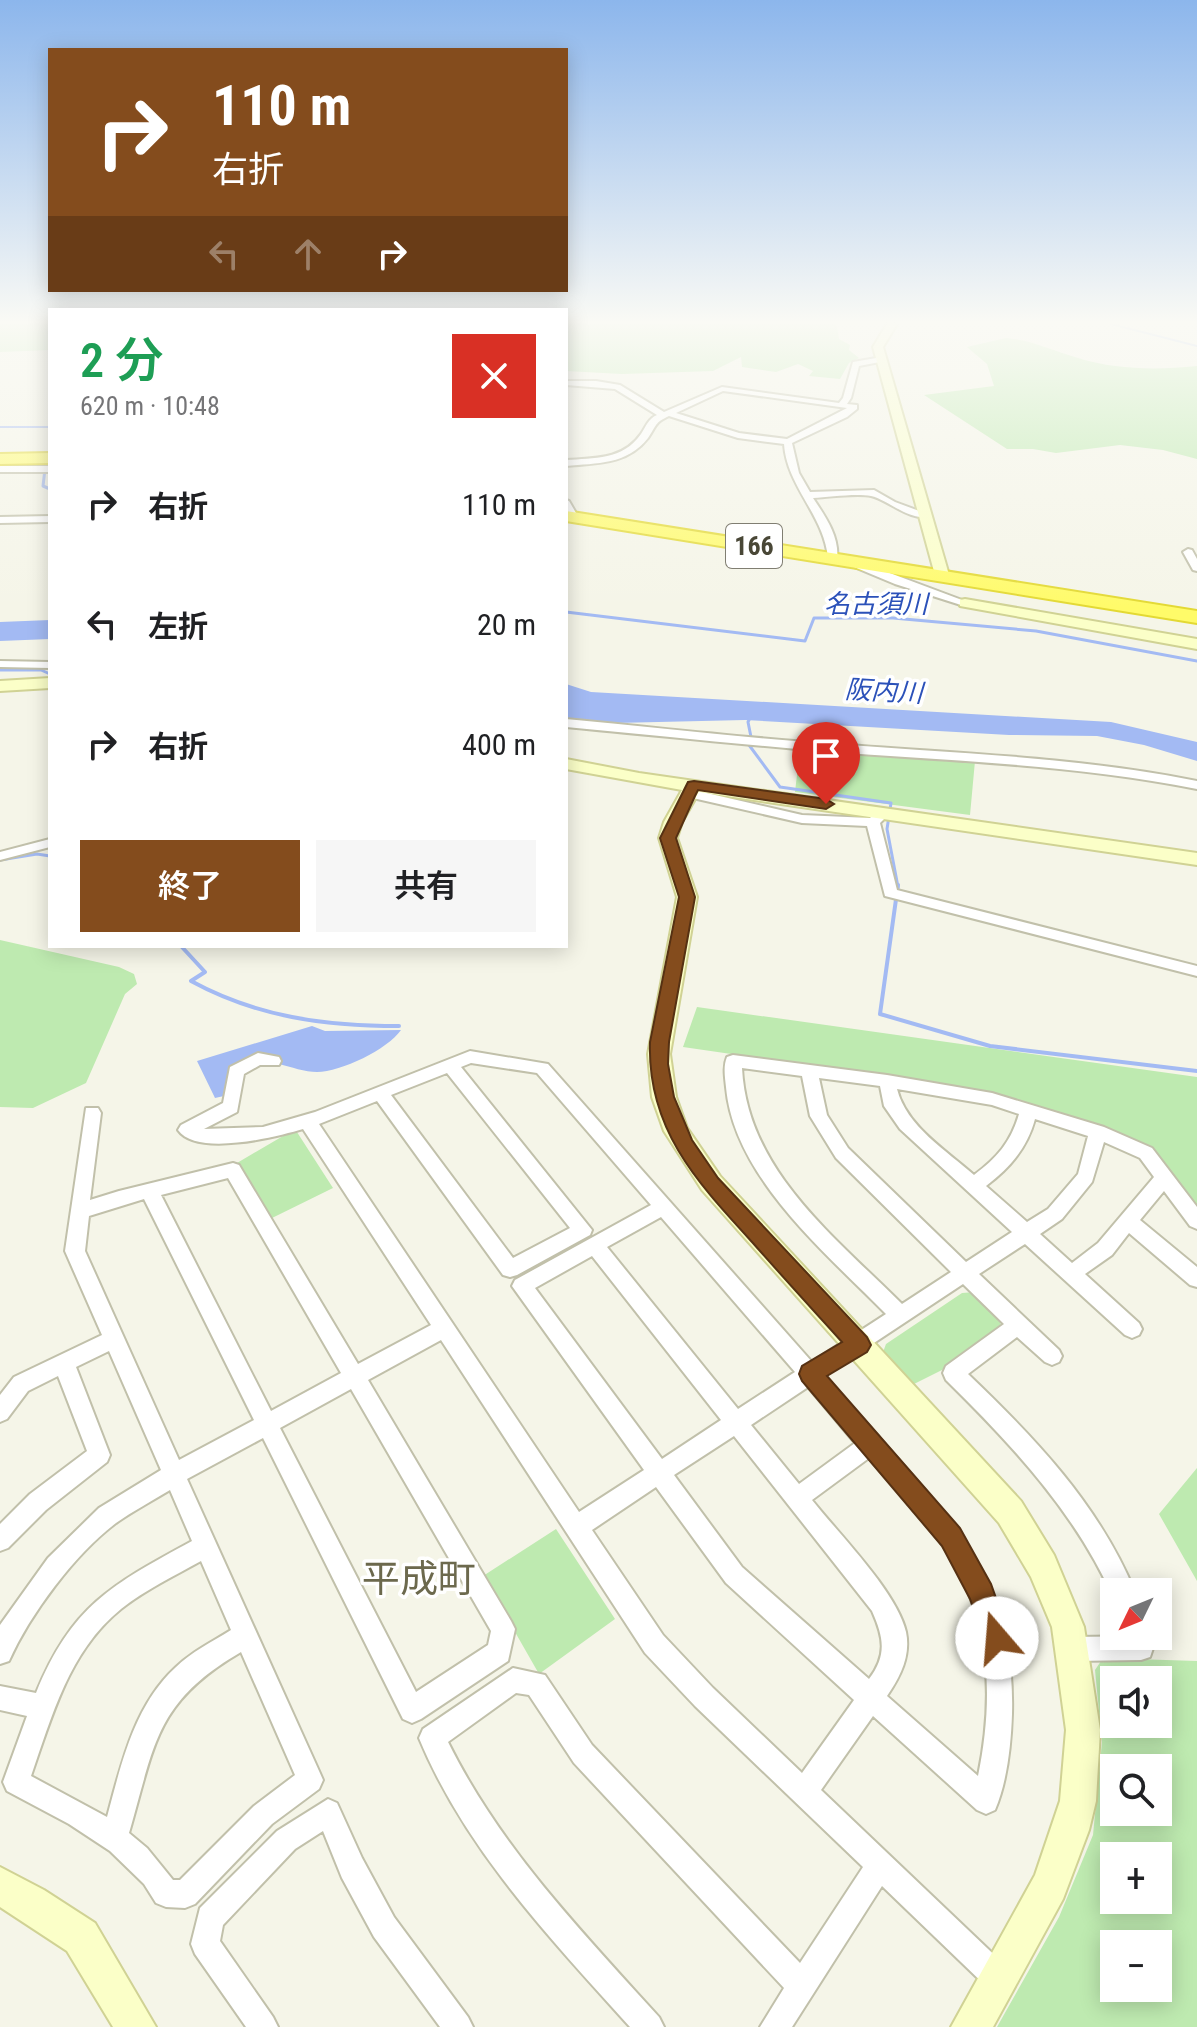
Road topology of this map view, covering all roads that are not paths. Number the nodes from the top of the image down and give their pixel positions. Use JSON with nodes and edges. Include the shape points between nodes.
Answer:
{"nodes":[{"id":1,"x":656,"y":419,"type":"edge"},
{"id":2,"x":682,"y":419,"type":"edge"},
{"id":3,"x":837,"y":419,"type":"edge"},
{"id":4,"x":898,"y":419,"type":"edge"},
{"id":5,"x":788,"y":442,"type":"junction"},
{"id":6,"x":43,"y":458,"type":"edge"},
{"id":7,"x":0,"y":459,"type":"edge"},
{"id":8,"x":568,"y":463,"type":"edge"},
{"id":9,"x":0,"y":469,"type":"edge"},
{"id":10,"x":48,"y":469,"type":"edge"},
{"id":11,"x":807,"y":495,"type":"junction"},
{"id":12,"x":925,"y":515,"type":"junction"},
{"id":13,"x":568,"y":516,"type":"edge"},
{"id":14,"x":48,"y":519,"type":"edge"},
{"id":15,"x":0,"y":520,"type":"edge"},
{"id":16,"x":1188,"y":552,"type":"dead end"},
{"id":17,"x":841,"y":560,"type":"junction"},
{"id":18,"x":1197,"y":568,"type":"edge"},
{"id":19,"x":942,"y":575,"type":"junction"},
{"id":20,"x":965,"y":603,"type":"joint"},
{"id":21,"x":1197,"y":617,"type":"edge"},
{"id":22,"x":1197,"y":644,"type":"edge"},
{"id":23,"x":0,"y":664,"type":"edge"},
{"id":24,"x":48,"y":665,"type":"edge"},
{"id":25,"x":48,"y":683,"type":"edge"},
{"id":26,"x":0,"y":686,"type":"edge"},
{"id":27,"x":568,"y":723,"type":"edge"},
{"id":28,"x":568,"y":764,"type":"edge"},
{"id":29,"x":1197,"y":785,"type":"edge"},
{"id":30,"x":691,"y":789,"type":"junction"},
{"id":31,"x":885,"y":815,"type":"junction"},
{"id":32,"x":48,"y":844,"type":"edge"},
{"id":33,"x":0,"y":856,"type":"edge"},
{"id":34,"x":1197,"y":859,"type":"edge"},
{"id":35,"x":1197,"y":971,"type":"edge"},
{"id":36,"x":273,"y":1061,"type":"dead end"},
{"id":37,"x":450,"y":1065,"type":"junction"},
{"id":38,"x":809,"y":1071,"type":"junction"},
{"id":39,"x":887,"y":1081,"type":"junction"},
{"id":40,"x":380,"y":1093,"type":"junction"},
{"id":41,"x":1029,"y":1111,"type":"junction"},
{"id":42,"x":92,"y":1113,"type":"dead end"},
{"id":43,"x":308,"y":1122,"type":"junction"},
{"id":44,"x":1098,"y":1132,"type":"junction"},
{"id":45,"x":1164,"y":1178,"type":"junction"},
{"id":46,"x":973,"y":1186,"type":"junction"},
{"id":47,"x":150,"y":1190,"type":"junction"},
{"id":48,"x":663,"y":1207,"type":"junction"},
{"id":49,"x":82,"y":1211,"type":"junction"},
{"id":50,"x":1128,"y":1221,"type":"junction"},
{"id":51,"x":1197,"y":1221,"type":"edge"},
{"id":52,"x":1027,"y":1234,"type":"junction"},
{"id":53,"x":595,"y":1246,"type":"junction"},
{"id":54,"x":966,"y":1274,"type":"junction"},
{"id":55,"x":1071,"y":1274,"type":"junction"},
{"id":56,"x":1197,"y":1279,"type":"edge"},
{"id":57,"x":901,"y":1316,"type":"junction"},
{"id":58,"x":1018,"y":1325,"type":"junction"},
{"id":59,"x":444,"y":1328,"type":"junction"},
{"id":60,"x":1132,"y":1329,"type":"dead end"},
{"id":61,"x":115,"y":1338,"type":"junction"},
{"id":62,"x":859,"y":1345,"type":"junction"},
{"id":63,"x":1052,"y":1356,"type":"dead end"},
{"id":64,"x":64,"y":1364,"type":"junction"},
{"id":65,"x":810,"y":1374,"type":"junction"},
{"id":66,"x":354,"y":1376,"type":"junction"},
{"id":67,"x":0,"y":1412,"type":"edge"},
{"id":68,"x":736,"y":1422,"type":"junction"},
{"id":69,"x":267,"y":1423,"type":"junction"},
{"id":70,"x":871,"y":1444,"type":"junction"},
{"id":71,"x":657,"y":1472,"type":"junction"},
{"id":72,"x":175,"y":1474,"type":"junction"},
{"id":73,"x":797,"y":1498,"type":"junction"},
{"id":74,"x":576,"y":1527,"type":"junction"},
{"id":75,"x":0,"y":1540,"type":"edge"},
{"id":76,"x":206,"y":1546,"type":"junction"},
{"id":77,"x":1116,"y":1578,"type":"edge"},
{"id":78,"x":245,"y":1636,"type":"junction"},
{"id":79,"x":1073,"y":1649,"type":"junction"},
{"id":80,"x":1100,"y":1649,"type":"edge"},
{"id":81,"x":0,"y":1652,"type":"edge"},
{"id":82,"x":0,"y":1698,"type":"edge"},
{"id":83,"x":871,"y":1699,"type":"junction"},
{"id":84,"x":44,"y":1707,"type":"junction"},
{"id":85,"x":804,"y":1792,"type":"junction"},
{"id":86,"x":114,"y":1838,"type":"junction"},
{"id":87,"x":881,"y":1864,"type":"junction"},
{"id":88,"x":0,"y":1886,"type":"edge"},
{"id":89,"x":998,"y":1978,"type":"junction"},
{"id":90,"x":802,"y":1986,"type":"junction"},
{"id":91,"x":136,"y":2027,"type":"edge"},
{"id":92,"x":263,"y":2027,"type":"edge"},
{"id":93,"x":458,"y":2027,"type":"edge"},
{"id":94,"x":649,"y":2027,"type":"edge"},
{"id":95,"x":775,"y":2027,"type":"edge"},
{"id":96,"x":971,"y":2027,"type":"edge"}],
"edges":[{"from":1,"to":8,"type":"street","via":[[623,455]]},
{"from":2,"to":5,"type":"street"},
{"from":3,"to":5,"type":"street"},
{"from":4,"to":12,"type":"street"},
{"from":5,"to":11,"type":"street","via":[[790,463]]},
{"from":6,"to":7,"type":"highway"},
{"from":9,"to":10,"type":"street"},
{"from":11,"to":12,"type":"street","via":[[874,493]]},
{"from":11,"to":17,"type":"street"},
{"from":12,"to":19,"type":"street"},
{"from":13,"to":17,"type":"highway","number":"166"},
{"from":14,"to":15,"type":"street"},
{"from":16,"to":18,"type":"street"},
{"from":17,"to":19,"type":"highway","number":"166"},
{"from":17,"to":20,"type":"street"},
{"from":19,"to":21,"type":"highway","number":"166"},
{"from":20,"to":22,"type":"street"},
{"from":23,"to":24,"type":"street"},
{"from":25,"to":26,"type":"street"},
{"from":27,"to":29,"type":"street","via":[[1068,764]]},
{"from":28,"to":30,"type":"street"},
{"from":30,"to":31,"type":"street"},
{"from":30,"to":62,"type":"street","via":[[668,838],[687,897],[660,1042],[664,1097],[683,1144],[711,1183]]},
{"from":31,"to":34,"type":"street"},
{"from":31,"to":35,"type":"street","via":[[890,893]]},
{"from":32,"to":33,"type":"street"},
{"from":36,"to":43,"type":"street","via":[[258,1059],[236,1071],[231,1107],[187,1130],[197,1136],[252,1135]]},
{"from":37,"to":40,"type":"street"},
{"from":37,"to":40,"type":"street","via":[[583,1230],[510,1269]]},
{"from":37,"to":48,"type":"street","via":[[470,1057],[542,1068]]},
{"from":38,"to":39,"type":"street"},
{"from":38,"to":54,"type":"street","via":[[816,1107],[836,1145]]},
{"from":38,"to":57,"type":"street","via":[[733,1061],[744,1128],[782,1191]]},
{"from":39,"to":41,"type":"street","via":[[992,1099]]},
{"from":39,"to":46,"type":"street","via":[[893,1106],[906,1124]]},
{"from":40,"to":43,"type":"street"},
{"from":41,"to":44,"type":"street"},
{"from":41,"to":46,"type":"street","via":[[1014,1151]]},
{"from":42,"to":49,"type":"street"},
{"from":43,"to":59,"type":"street"},
{"from":44,"to":45,"type":"street","via":[[1146,1153]]},
{"from":44,"to":52,"type":"street","via":[[1078,1191]]},
{"from":45,"to":50,"type":"street"},
{"from":45,"to":51,"type":"street"},
{"from":46,"to":52,"type":"street"},
{"from":47,"to":49,"type":"street"},
{"from":47,"to":66,"type":"street","via":[[233,1170]]},
{"from":47,"to":69,"type":"street"},
{"from":48,"to":53,"type":"street"},
{"from":48,"to":65,"type":"street"},
{"from":49,"to":61,"type":"street","via":[[75,1251]]},
{"from":50,"to":55,"type":"street","via":[[1105,1249]]},
{"from":50,"to":56,"type":"street"},
{"from":52,"to":54,"type":"street"},
{"from":52,"to":55,"type":"street"},
{"from":53,"to":68,"type":"street"},
{"from":53,"to":71,"type":"street","via":[[522,1286]]},
{"from":54,"to":57,"type":"street"},
{"from":54,"to":58,"type":"street"},
{"from":55,"to":60,"type":"street"},
{"from":57,"to":62,"type":"street"},
{"from":58,"to":63,"type":"street"},
{"from":58,"to":77,"type":"street","via":[[953,1373],[1073,1500]]},
{"from":59,"to":66,"type":"street"},
{"from":59,"to":74,"type":"street"},
{"from":61,"to":64,"type":"street"},
{"from":61,"to":72,"type":"street"},
{"from":62,"to":65,"type":"street"},
{"from":62,"to":79,"type":"street","via":[[1010,1512],[1043,1566]]},
{"from":64,"to":67,"type":"street","via":[[21,1384]]},
{"from":64,"to":75,"type":"street","via":[[99,1455],[52,1489]]},
{"from":65,"to":68,"type":"street"},
{"from":65,"to":70,"type":"street"},
{"from":66,"to":69,"type":"street"},
{"from":66,"to":69,"type":"street","via":[[503,1629],[499,1652],[412,1710]]},
{"from":68,"to":71,"type":"street"},
{"from":68,"to":73,"type":"street"},
{"from":69,"to":72,"type":"street"},
{"from":70,"to":73,"type":"street"},
{"from":70,"to":83,"type":"street","via":[[951,1537],[992,1621],[1001,1708],[986,1801]]},
{"from":71,"to":74,"type":"street"},
{"from":71,"to":83,"type":"street","via":[[734,1575]]},
{"from":72,"to":76,"type":"street"},
{"from":72,"to":81,"type":"street","via":[[107,1516],[56,1566],[13,1624]]},
{"from":73,"to":83,"type":"street","via":[[892,1623],[894,1659]]},
{"from":74,"to":85,"type":"street","via":[[654,1644]]},
{"from":76,"to":78,"type":"street"},
{"from":76,"to":84,"type":"street","via":[[98,1613],[70,1648]]},
{"from":78,"to":86,"type":"street","via":[[188,1673],[158,1707]]},
{"from":78,"to":86,"type":"street","via":[[310,1780],[263,1815],[185,1894],[166,1893]]},
{"from":79,"to":80,"type":"street"},
{"from":79,"to":89,"type":"street","via":[[1083,1730],[1078,1801],[1050,1886]]},
{"from":82,"to":84,"type":"street"},
{"from":83,"to":85,"type":"street"},
{"from":84,"to":86,"type":"street","via":[[16,1782]]},
{"from":85,"to":87,"type":"street"},
{"from":87,"to":89,"type":"street"},
{"from":87,"to":90,"type":"street"},
{"from":88,"to":91,"type":"street","via":[[81,1937]]},
{"from":89,"to":96,"type":"street"},
{"from":90,"to":94,"type":"street","via":[[583,1754],[536,1684],[513,1680],[432,1738],[508,1866]]},
{"from":90,"to":95,"type":"street"},
{"from":92,"to":93,"type":"street","via":[[205,1944],[210,1918],[286,1840],[328,1812],[384,1927]]}]}
